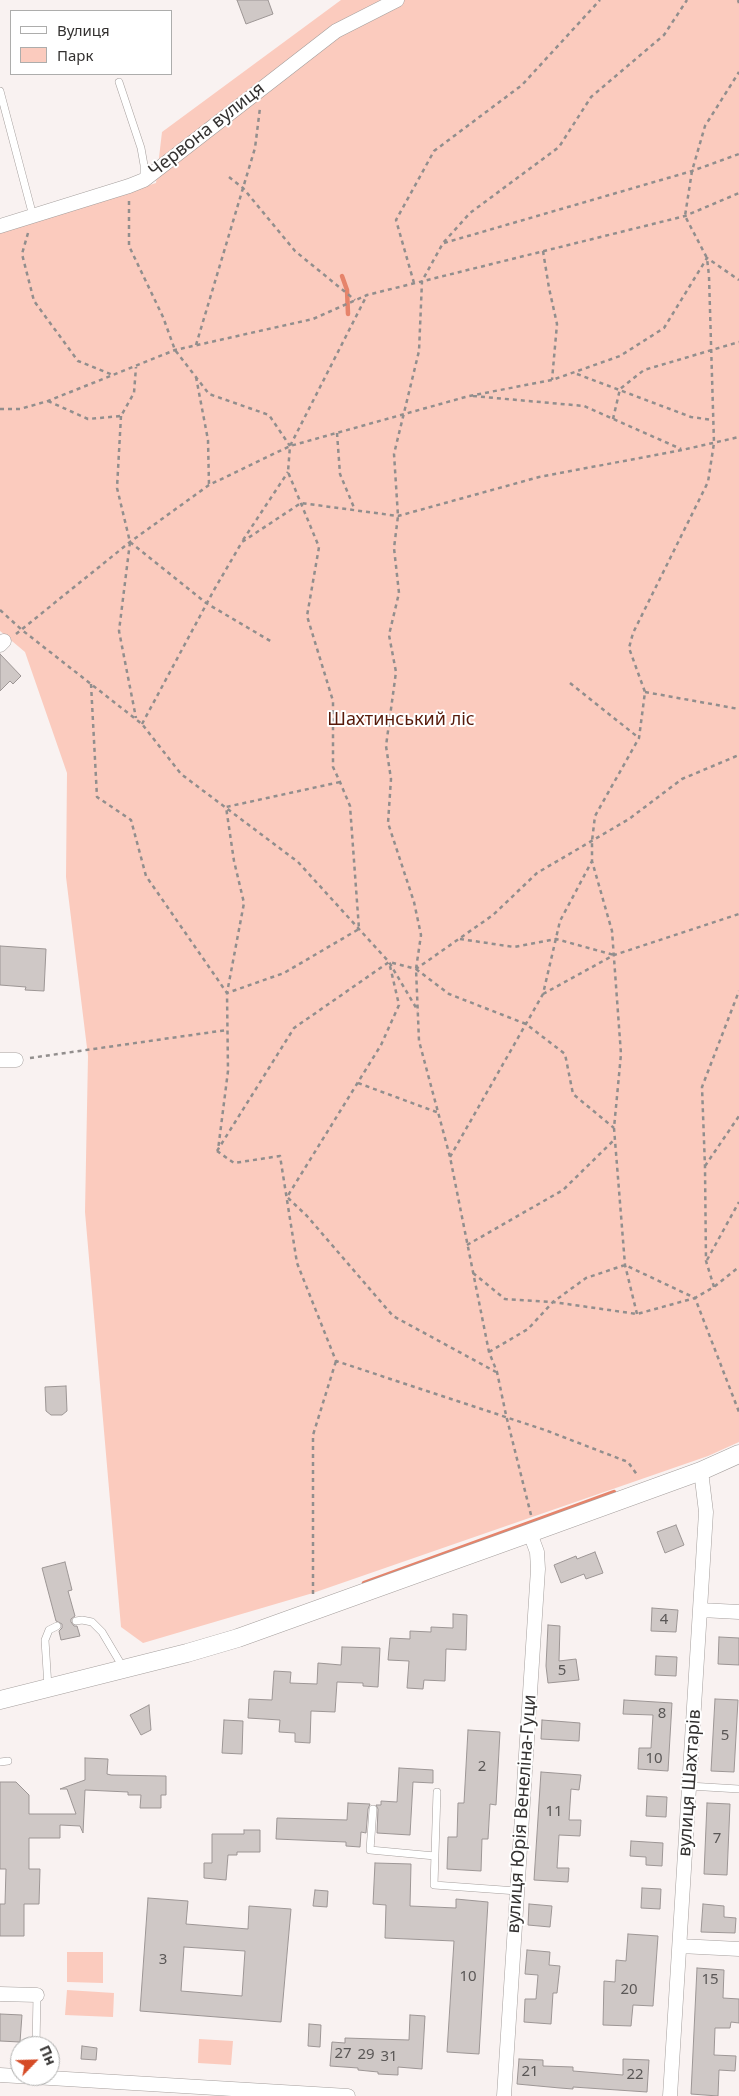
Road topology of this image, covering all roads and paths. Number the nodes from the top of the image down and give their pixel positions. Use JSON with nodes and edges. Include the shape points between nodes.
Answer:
{"nodes":[{"id":1,"x":396,"y":0,"type":"edge"},
{"id":2,"x":600,"y":0,"type":"edge"},
{"id":3,"x":687,"y":0,"type":"edge"},
{"id":4,"x":739,"y":72,"type":"edge"},
{"id":5,"x":119,"y":82,"type":"dead end"},
{"id":6,"x":262,"y":87,"type":"junction"},
{"id":7,"x":0,"y":91,"type":"edge"},
{"id":8,"x":739,"y":154,"type":"edge"},
{"id":9,"x":692,"y":171,"type":"junction"},
{"id":10,"x":229,"y":177,"type":"dead end"},
{"id":11,"x":144,"y":180,"type":"junction"},
{"id":12,"x":129,"y":186,"type":"junction"},
{"id":13,"x":243,"y":188,"type":"junction"},
{"id":14,"x":739,"y":194,"type":"edge"},
{"id":15,"x":33,"y":216,"type":"junction"},
{"id":16,"x":685,"y":216,"type":"junction"},
{"id":17,"x":0,"y":226,"type":"edge"},
{"id":18,"x":443,"y":243,"type":"junction"},
{"id":19,"x":543,"y":251,"type":"junction"},
{"id":20,"x":707,"y":258,"type":"junction"},
{"id":21,"x":739,"y":280,"type":"edge"},
{"id":22,"x":422,"y":281,"type":"junction"},
{"id":23,"x":414,"y":283,"type":"junction"},
{"id":24,"x":367,"y":295,"type":"junction"},
{"id":25,"x":355,"y":300,"type":"junction"},
{"id":26,"x":739,"y":342,"type":"edge"},
{"id":27,"x":196,"y":345,"type":"junction"},
{"id":28,"x":175,"y":350,"type":"junction"},
{"id":29,"x":711,"y":351,"type":"junction"},
{"id":30,"x":136,"y":367,"type":"junction"},
{"id":31,"x":575,"y":373,"type":"junction"},
{"id":32,"x":114,"y":375,"type":"junction"},
{"id":33,"x":196,"y":376,"type":"junction"},
{"id":34,"x":552,"y":380,"type":"junction"},
{"id":35,"x":620,"y":389,"type":"junction"},
{"id":36,"x":469,"y":396,"type":"junction"},
{"id":37,"x":48,"y":401,"type":"junction"},
{"id":38,"x":0,"y":409,"type":"edge"},
{"id":39,"x":404,"y":414,"type":"junction"},
{"id":40,"x":121,"y":416,"type":"junction"},
{"id":41,"x":613,"y":419,"type":"junction"},
{"id":42,"x":713,"y":420,"type":"junction"},
{"id":43,"x":337,"y":433,"type":"junction"},
{"id":44,"x":739,"y":437,"type":"edge"},
{"id":45,"x":714,"y":442,"type":"junction"},
{"id":46,"x":290,"y":446,"type":"junction"},
{"id":47,"x":682,"y":450,"type":"junction"},
{"id":48,"x":288,"y":472,"type":"junction"},
{"id":49,"x":209,"y":485,"type":"junction"},
{"id":50,"x":301,"y":503,"type":"junction"},
{"id":51,"x":356,"y":510,"type":"junction"},
{"id":52,"x":398,"y":516,"type":"junction"},
{"id":53,"x":130,"y":542,"type":"junction"},
{"id":54,"x":242,"y":542,"type":"junction"},
{"id":55,"x":206,"y":603,"type":"junction"},
{"id":56,"x":0,"y":610,"type":"edge"},
{"id":57,"x":22,"y":630,"type":"junction"},
{"id":58,"x":272,"y":642,"type":"dead end"},
{"id":59,"x":2,"y":643,"type":"edge"},
{"id":60,"x":570,"y":683,"type":"dead end"},
{"id":61,"x":91,"y":684,"type":"junction"},
{"id":62,"x":645,"y":692,"type":"junction"},
{"id":63,"x":739,"y":709,"type":"edge"},
{"id":64,"x":136,"y":719,"type":"junction"},
{"id":65,"x":142,"y":724,"type":"junction"},
{"id":66,"x":639,"y":738,"type":"junction"},
{"id":67,"x":739,"y":755,"type":"edge"},
{"id":68,"x":340,"y":782,"type":"junction"},
{"id":69,"x":226,"y":807,"type":"junction"},
{"id":70,"x":592,"y":841,"type":"junction"},
{"id":71,"x":592,"y":861,"type":"junction"},
{"id":72,"x":739,"y":914,"type":"edge"},
{"id":73,"x":359,"y":929,"type":"junction"},
{"id":74,"x":459,"y":939,"type":"junction"},
{"id":75,"x":556,"y":939,"type":"junction"},
{"id":76,"x":614,"y":955,"type":"junction"},
{"id":77,"x":389,"y":962,"type":"junction"},
{"id":78,"x":416,"y":969,"type":"junction"},
{"id":79,"x":739,"y":991,"type":"edge"},
{"id":80,"x":227,"y":993,"type":"junction"},
{"id":81,"x":543,"y":994,"type":"junction"},
{"id":82,"x":419,"y":1013,"type":"junction"},
{"id":83,"x":526,"y":1024,"type":"junction"},
{"id":84,"x":227,"y":1030,"type":"junction"},
{"id":85,"x":0,"y":1060,"type":"edge"},
{"id":86,"x":16,"y":1060,"type":"joint"},
{"id":87,"x":358,"y":1083,"type":"junction"},
{"id":88,"x":438,"y":1114,"type":"junction"},
{"id":89,"x":739,"y":1116,"type":"edge"},
{"id":90,"x":614,"y":1128,"type":"junction"},
{"id":91,"x":615,"y":1139,"type":"junction"},
{"id":92,"x":217,"y":1151,"type":"junction"},
{"id":93,"x":450,"y":1157,"type":"junction"},
{"id":94,"x":705,"y":1167,"type":"junction"},
{"id":95,"x":287,"y":1197,"type":"junction"},
{"id":96,"x":739,"y":1202,"type":"edge"},
{"id":97,"x":467,"y":1246,"type":"junction"},
{"id":98,"x":706,"y":1261,"type":"junction"},
{"id":99,"x":625,"y":1265,"type":"junction"},
{"id":100,"x":739,"y":1268,"type":"edge"},
{"id":101,"x":473,"y":1273,"type":"junction"},
{"id":102,"x":714,"y":1287,"type":"junction"},
{"id":103,"x":694,"y":1298,"type":"junction"},
{"id":104,"x":553,"y":1302,"type":"junction"},
{"id":105,"x":637,"y":1314,"type":"junction"},
{"id":106,"x":489,"y":1352,"type":"junction"},
{"id":107,"x":336,"y":1361,"type":"junction"},
{"id":108,"x":497,"y":1372,"type":"junction"},
{"id":109,"x":739,"y":1412,"type":"edge"},
{"id":110,"x":506,"y":1416,"type":"junction"},
{"id":111,"x":739,"y":1454,"type":"edge"},
{"id":112,"x":701,"y":1470,"type":"junction"},
{"id":113,"x":648,"y":1489,"type":"junction"},
{"id":114,"x":532,"y":1516,"type":"dead end"},
{"id":115,"x":530,"y":1533,"type":"junction"},
{"id":116,"x":700,"y":1610,"type":"junction"},
{"id":117,"x":313,"y":1611,"type":"junction"},
{"id":118,"x":739,"y":1612,"type":"edge"},
{"id":119,"x":76,"y":1621,"type":"dead end"},
{"id":120,"x":57,"y":1626,"type":"dead end"},
{"id":121,"x":124,"y":1670,"type":"junction"},
{"id":122,"x":48,"y":1688,"type":"junction"},
{"id":123,"x":0,"y":1700,"type":"edge"},
{"id":124,"x":689,"y":1786,"type":"junction"},
{"id":125,"x":739,"y":1789,"type":"edge"},
{"id":126,"x":437,"y":1792,"type":"dead end"},
{"id":127,"x":373,"y":1809,"type":"dead end"},
{"id":128,"x":435,"y":1856,"type":"junction"},
{"id":129,"x":517,"y":1891,"type":"junction"},
{"id":130,"x":680,"y":1946,"type":"junction"},
{"id":131,"x":739,"y":1949,"type":"edge"},
{"id":132,"x":0,"y":1994,"type":"edge"},
{"id":133,"x":37,"y":1996,"type":"joint"},
{"id":134,"x":36,"y":2036,"type":"edge"},
{"id":135,"x":60,"y":2079,"type":"edge"},
{"id":136,"x":348,"y":2096,"type":"edge"},
{"id":137,"x":504,"y":2096,"type":"edge"},
{"id":138,"x":670,"y":2096,"type":"edge"}],
"edges":[{"from":1,"to":6,"type":"street","name":"Червона вулиця","via":[[336,31]]},
{"from":2,"to":23,"type":"path","via":[[522,85],[434,151],[396,220]]},
{"from":3,"to":18,"type":"path","via":[[664,35],[591,97],[558,147],[470,213]]},
{"from":4,"to":9,"type":"path","via":[[705,126]]},
{"from":5,"to":11,"type":"lane","via":[[140,148]]},
{"from":6,"to":11,"type":"street","name":"Червона вулиця"},
{"from":6,"to":13,"type":"path","via":[[255,148]]},
{"from":7,"to":15,"type":"lane"},
{"from":8,"to":9,"type":"path"},
{"from":9,"to":16,"type":"path"},
{"from":9,"to":18,"type":"path"},
{"from":10,"to":13,"type":"path"},
{"from":11,"to":12,"type":"street","name":"Червона вулиця"},
{"from":12,"to":15,"type":"street","name":"Червона вулиця"},
{"from":12,"to":28,"type":"path","via":[[129,246]]},
{"from":13,"to":25,"type":"path","via":[[295,251]]},
{"from":13,"to":27,"type":"path"},
{"from":14,"to":16,"type":"path"},
{"from":15,"to":17,"type":"street","name":"Червона вулиця"},
{"from":15,"to":32,"type":"path","via":[[22,254],[34,301],[78,362]]},
{"from":16,"to":19,"type":"path"},
{"from":16,"to":20,"type":"path"},
{"from":18,"to":22,"type":"path"},
{"from":19,"to":22,"type":"path"},
{"from":19,"to":34,"type":"path","via":[[557,324]]},
{"from":20,"to":21,"type":"path"},
{"from":20,"to":29,"type":"path"},
{"from":20,"to":31,"type":"path","via":[[664,328],[620,356]]},
{"from":22,"to":23,"type":"path"},
{"from":22,"to":39,"type":"path","via":[[418,351]]},
{"from":23,"to":24,"type":"path"},
{"from":24,"to":25,"type":"path"},
{"from":24,"to":46,"type":"path"},
{"from":25,"to":27,"type":"path","via":[[313,319]]},
{"from":26,"to":29,"type":"path"},
{"from":27,"to":28,"type":"path"},
{"from":28,"to":30,"type":"path"},
{"from":28,"to":33,"type":"path"},
{"from":29,"to":35,"type":"path","via":[[644,370]]},
{"from":29,"to":42,"type":"path"},
{"from":30,"to":32,"type":"path"},
{"from":30,"to":40,"type":"path","via":[[134,393]]},
{"from":31,"to":34,"type":"path"},
{"from":31,"to":35,"type":"path"},
{"from":32,"to":37,"type":"path"},
{"from":33,"to":46,"type":"path","via":[[209,394],[269,415]]},
{"from":33,"to":49,"type":"path","via":[[208,440]]},
{"from":34,"to":36,"type":"path"},
{"from":35,"to":41,"type":"path"},
{"from":35,"to":42,"type":"path","via":[[691,417]]},
{"from":36,"to":39,"type":"path"},
{"from":36,"to":41,"type":"path","via":[[584,406]]},
{"from":37,"to":38,"type":"path","via":[[20,409]]},
{"from":37,"to":40,"type":"path","via":[[88,419]]},
{"from":39,"to":43,"type":"path"},
{"from":39,"to":52,"type":"path","via":[[394,454]]},
{"from":40,"to":53,"type":"path","via":[[117,488]]},
{"from":41,"to":47,"type":"path"},
{"from":42,"to":45,"type":"path"},
{"from":43,"to":46,"type":"path"},
{"from":43,"to":51,"type":"path","via":[[340,474]]},
{"from":44,"to":45,"type":"path"},
{"from":45,"to":47,"type":"path"},
{"from":45,"to":62,"type":"path","via":[[708,482],[629,648]]},
{"from":46,"to":48,"type":"path"},
{"from":46,"to":49,"type":"path"},
{"from":47,"to":52,"type":"path","via":[[539,477]]},
{"from":48,"to":50,"type":"path"},
{"from":48,"to":54,"type":"path"},
{"from":49,"to":53,"type":"path"},
{"from":50,"to":51,"type":"path"},
{"from":50,"to":54,"type":"path"},
{"from":50,"to":68,"type":"path","via":[[319,547],[307,616],[333,702],[333,767]]},
{"from":51,"to":52,"type":"path"},
{"from":52,"to":78,"type":"path","via":[[394,548],[399,593],[389,635],[396,672],[386,746],[391,779],[388,823],[418,919],[421,935]]},
{"from":53,"to":55,"type":"path"},
{"from":53,"to":57,"type":"path"},
{"from":53,"to":64,"type":"path","via":[[119,631]]},
{"from":54,"to":55,"type":"path"},
{"from":55,"to":58,"type":"path"},
{"from":55,"to":65,"type":"path"},
{"from":56,"to":57,"type":"path"},
{"from":57,"to":59,"type":"path"},
{"from":57,"to":61,"type":"path"},
{"from":60,"to":66,"type":"path"},
{"from":61,"to":64,"type":"path"},
{"from":61,"to":80,"type":"path","via":[[97,797],[131,820],[146,876]]},
{"from":62,"to":63,"type":"path"},
{"from":62,"to":66,"type":"path"},
{"from":64,"to":65,"type":"path"},
{"from":65,"to":69,"type":"path","via":[[181,774]]},
{"from":66,"to":70,"type":"path","via":[[595,816]]},
{"from":67,"to":70,"type":"path","via":[[682,779],[629,819]]},
{"from":68,"to":69,"type":"path"},
{"from":68,"to":73,"type":"path","via":[[350,806]]},
{"from":69,"to":73,"type":"path","via":[[298,862]]},
{"from":69,"to":80,"type":"path","via":[[244,903]]},
{"from":70,"to":71,"type":"path"},
{"from":70,"to":74,"type":"path","via":[[537,873],[494,915]]},
{"from":71,"to":75,"type":"path","via":[[560,922]]},
{"from":71,"to":76,"type":"path","via":[[612,931]]},
{"from":72,"to":76,"type":"path"},
{"from":73,"to":77,"type":"path"},
{"from":73,"to":80,"type":"path","via":[[284,973]]},
{"from":74,"to":75,"type":"path","via":[[514,947]]},
{"from":74,"to":78,"type":"path"},
{"from":75,"to":76,"type":"path"},
{"from":75,"to":81,"type":"path"},
{"from":76,"to":81,"type":"path"},
{"from":76,"to":90,"type":"path","via":[[621,1054]]},
{"from":77,"to":78,"type":"path"},
{"from":77,"to":82,"type":"path"},
{"from":77,"to":87,"type":"path","via":[[399,1006]]},
{"from":77,"to":92,"type":"path","via":[[294,1028]]},
{"from":78,"to":82,"type":"path"},
{"from":78,"to":83,"type":"path","via":[[449,994]]},
{"from":79,"to":94,"type":"path","via":[[702,1086]]},
{"from":80,"to":84,"type":"path"},
{"from":81,"to":83,"type":"path"},
{"from":82,"to":88,"type":"path","via":[[419,1041]]},
{"from":83,"to":90,"type":"path","via":[[565,1054],[573,1094]]},
{"from":83,"to":93,"type":"path"},
{"from":84,"to":86,"type":"path"},
{"from":84,"to":92,"type":"path","via":[[228,1071]]},
{"from":85,"to":86,"type":"street"},
{"from":87,"to":88,"type":"path"},
{"from":87,"to":95,"type":"path"},
{"from":88,"to":93,"type":"path"},
{"from":89,"to":94,"type":"path"},
{"from":90,"to":91,"type":"path"},
{"from":91,"to":97,"type":"path","via":[[563,1190]]},
{"from":91,"to":99,"type":"path"},
{"from":92,"to":95,"type":"path","via":[[234,1163],[280,1156]]},
{"from":93,"to":97,"type":"path"},
{"from":94,"to":98,"type":"path"},
{"from":95,"to":107,"type":"path","via":[[297,1263]]},
{"from":95,"to":108,"type":"path","via":[[393,1316]]},
{"from":96,"to":98,"type":"path"},
{"from":97,"to":101,"type":"path"},
{"from":98,"to":102,"type":"path"},
{"from":99,"to":103,"type":"path"},
{"from":99,"to":104,"type":"path","via":[[586,1278]]},
{"from":99,"to":105,"type":"path"},
{"from":100,"to":102,"type":"path"},
{"from":101,"to":104,"type":"path","via":[[505,1299]]},
{"from":101,"to":106,"type":"path"},
{"from":102,"to":103,"type":"path"},
{"from":103,"to":105,"type":"path"},
{"from":103,"to":109,"type":"path"},
{"from":104,"to":105,"type":"path"},
{"from":104,"to":106,"type":"path","via":[[528,1329]]},
{"from":106,"to":108,"type":"path"},
{"from":107,"to":110,"type":"path"},
{"from":107,"to":117,"type":"path","via":[[314,1435]]},
{"from":108,"to":110,"type":"path"},
{"from":110,"to":113,"type":"path","via":[[628,1462]]},
{"from":110,"to":114,"type":"path"},
{"from":111,"to":112,"type":"street"},
{"from":112,"to":113,"type":"street"},
{"from":112,"to":116,"type":"street","name":"вулиця Шахтарів","via":[[706,1512]]},
{"from":113,"to":115,"type":"street"},
{"from":115,"to":117,"type":"street"},
{"from":115,"to":129,"type":"street","name":"вулиця Юрія Венеліна-Гуци","via":[[537,1552],[538,1568]]},
{"from":116,"to":118,"type":"street"},
{"from":116,"to":124,"type":"street","name":"вулиця Шахтарів"},
{"from":117,"to":121,"type":"street","via":[[206,1648]]},
{"from":119,"to":121,"type":"lane","via":[[92,1622],[102,1632]]},
{"from":120,"to":122,"type":"lane","via":[[49,1630],[45,1640]]},
{"from":121,"to":122,"type":"street"},
{"from":122,"to":123,"type":"street"},
{"from":124,"to":125,"type":"lane"},
{"from":124,"to":130,"type":"street","name":"вулиця Шахтарів"},
{"from":126,"to":128,"type":"lane"},
{"from":127,"to":128,"type":"lane","via":[[370,1850]]},
{"from":128,"to":129,"type":"lane","via":[[434,1885]]},
{"from":129,"to":137,"type":"street","name":"вулиця Юрія Венеліна-Гуци"},
{"from":130,"to":131,"type":"street"},
{"from":130,"to":138,"type":"street","name":"вулиця Шахтарів"},
{"from":132,"to":133,"type":"street"},
{"from":133,"to":134,"type":"lane"},
{"from":135,"to":136,"type":"street"}]}
